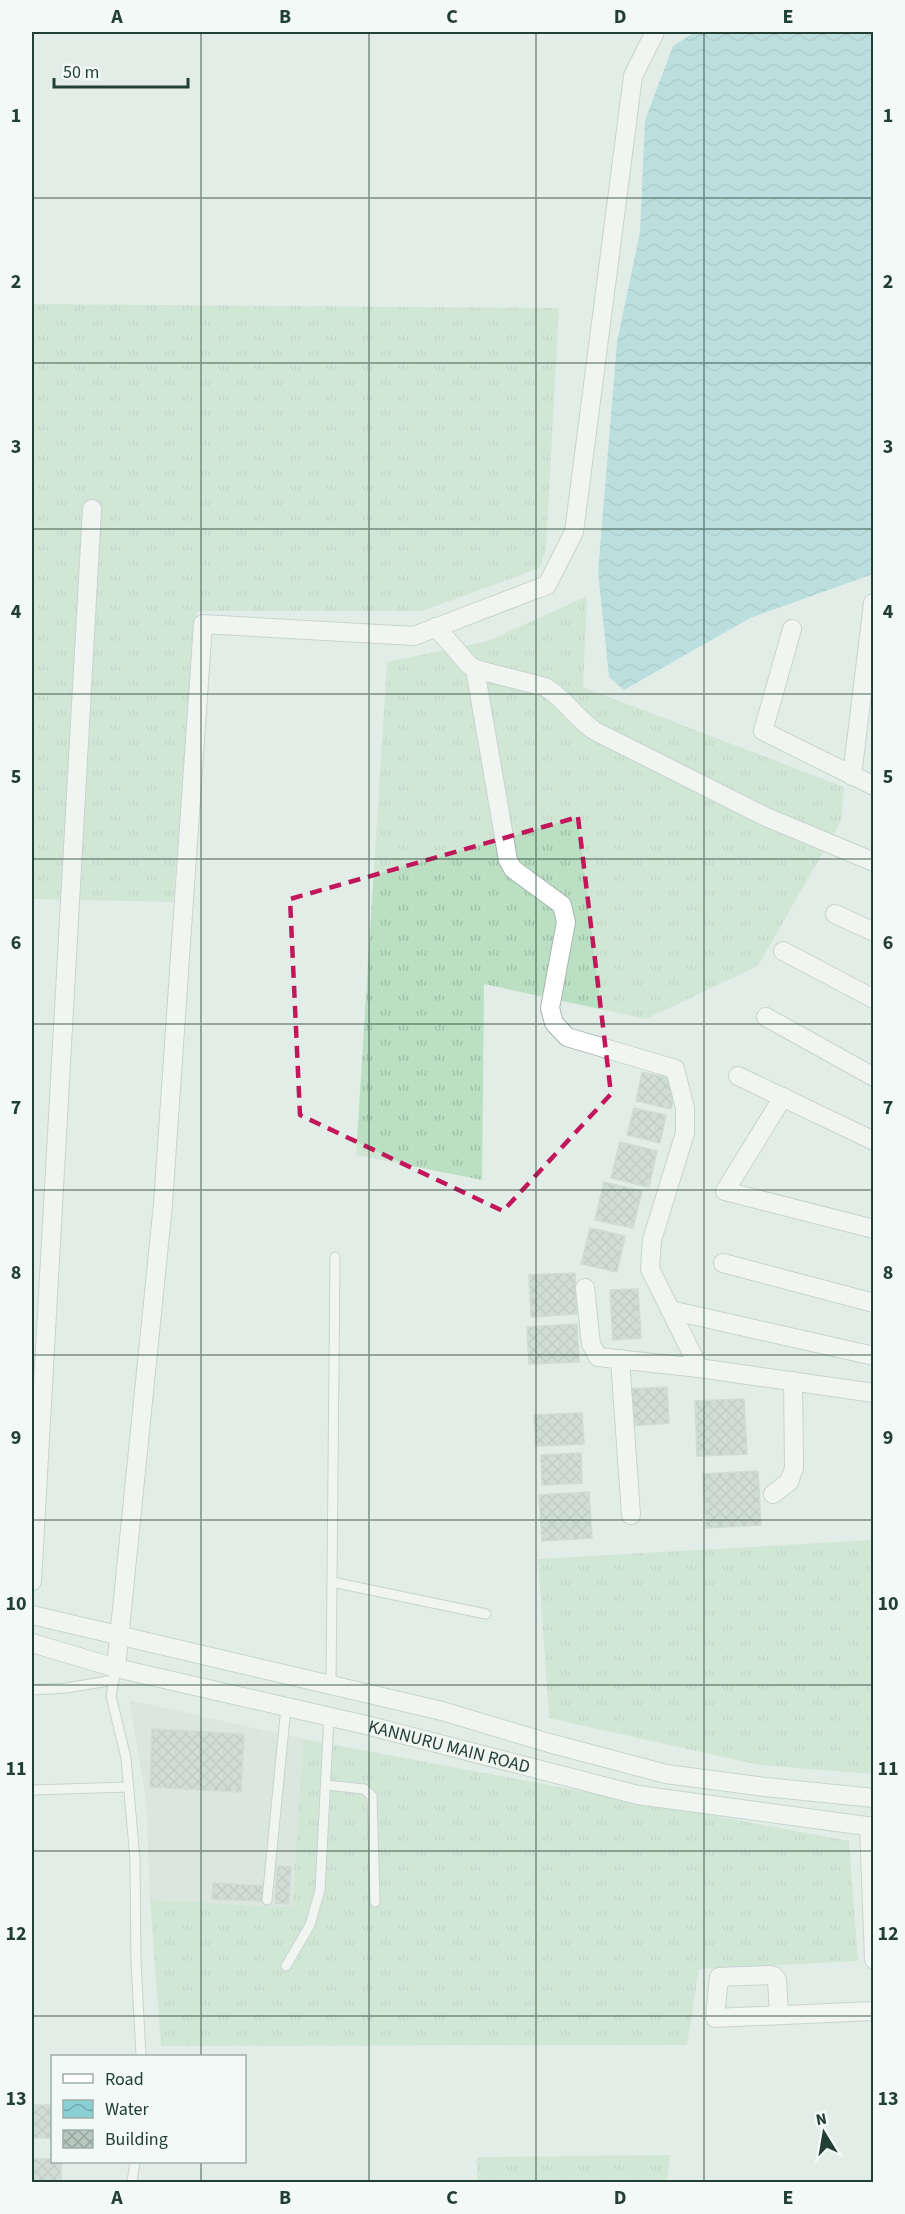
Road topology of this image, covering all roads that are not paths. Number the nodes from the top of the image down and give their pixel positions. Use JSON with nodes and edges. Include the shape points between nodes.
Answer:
{"nodes":[{"id":1,"x":655,"y":32,"type":"edge"},
{"id":2,"x":92,"y":509,"type":"dead end"},
{"id":3,"x":873,"y":603,"type":"edge"},
{"id":4,"x":435,"y":627,"type":"junction"},
{"id":5,"x":792,"y":629,"type":"dead end"},
{"id":6,"x":475,"y":669,"type":"junction"},
{"id":7,"x":852,"y":776,"type":"junction"},
{"id":8,"x":873,"y":786,"type":"edge"},
{"id":9,"x":873,"y":862,"type":"edge"},
{"id":10,"x":835,"y":914,"type":"dead end"},
{"id":11,"x":873,"y":932,"type":"edge"},
{"id":12,"x":783,"y":951,"type":"dead end"},
{"id":13,"x":873,"y":999,"type":"edge"},
{"id":14,"x":766,"y":1017,"type":"dead end"},
{"id":15,"x":738,"y":1076,"type":"dead end"},
{"id":16,"x":873,"y":1077,"type":"edge"},
{"id":17,"x":783,"y":1097,"type":"junction"},
{"id":18,"x":873,"y":1141,"type":"edge"},
{"id":19,"x":873,"y":1229,"type":"edge"},
{"id":20,"x":335,"y":1257,"type":"dead end"},
{"id":21,"x":723,"y":1263,"type":"dead end"},
{"id":22,"x":585,"y":1288,"type":"dead end"},
{"id":23,"x":873,"y":1303,"type":"edge"},
{"id":24,"x":670,"y":1310,"type":"junction"},
{"id":25,"x":873,"y":1356,"type":"edge"},
{"id":26,"x":620,"y":1359,"type":"junction"},
{"id":27,"x":699,"y":1368,"type":"junction"},
{"id":28,"x":793,"y":1381,"type":"junction"},
{"id":29,"x":873,"y":1393,"type":"edge"},
{"id":30,"x":773,"y":1494,"type":"dead end"},
{"id":31,"x":631,"y":1515,"type":"dead end"},
{"id":32,"x":32,"y":1581,"type":"edge"},
{"id":33,"x":332,"y":1582,"type":"junction"},
{"id":34,"x":486,"y":1614,"type":"dead end"},
{"id":35,"x":32,"y":1615,"type":"edge"},
{"id":36,"x":120,"y":1636,"type":"junction"},
{"id":37,"x":32,"y":1643,"type":"edge"},
{"id":38,"x":115,"y":1674,"type":"junction"},
{"id":39,"x":331,"y":1686,"type":"junction"},
{"id":40,"x":32,"y":1690,"type":"edge"},
{"id":41,"x":286,"y":1707,"type":"junction"},
{"id":42,"x":329,"y":1716,"type":"junction"},
{"id":43,"x":326,"y":1785,"type":"junction"},
{"id":44,"x":128,"y":1787,"type":"junction"},
{"id":45,"x":32,"y":1790,"type":"edge"},
{"id":46,"x":873,"y":1798,"type":"edge"},
{"id":47,"x":871,"y":1826,"type":"edge"},
{"id":48,"x":267,"y":1900,"type":"dead end"},
{"id":49,"x":375,"y":1902,"type":"dead end"},
{"id":50,"x":873,"y":1960,"type":"edge"},
{"id":51,"x":286,"y":1966,"type":"dead end"},
{"id":52,"x":873,"y":2012,"type":"edge"},
{"id":53,"x":779,"y":2015,"type":"dead end"},
{"id":54,"x":141,"y":2055,"type":"edge"},
{"id":55,"x":135,"y":2163,"type":"edge"},
{"id":56,"x":132,"y":2182,"type":"edge"}],
"edges":[{"from":1,"to":4,"type":"street","via":[[633,76],[574,532],[546,585]]},
{"from":2,"to":32,"type":"street"},
{"from":3,"to":7,"type":"street"},
{"from":4,"to":6,"type":"street"},
{"from":4,"to":36,"type":"street","via":[[414,636],[202,624],[163,1204]]},
{"from":5,"to":7,"type":"street","via":[[763,731]]},
{"from":6,"to":9,"type":"street","via":[[545,687],[595,731],[764,816]]},
{"from":6,"to":24,"type":"street","via":[[508,860],[513,869],[562,905],[566,922],[550,1008],[554,1023],[567,1037],[675,1069],[686,1108],[685,1132],[652,1240],[650,1269]]},
{"from":7,"to":8,"type":"street"},
{"from":10,"to":11,"type":"street"},
{"from":12,"to":13,"type":"street"},
{"from":14,"to":16,"type":"street"},
{"from":15,"to":17,"type":"street"},
{"from":17,"to":18,"type":"street"},
{"from":17,"to":19,"type":"street","via":[[725,1191]]},
{"from":20,"to":33,"type":"lane"},
{"from":21,"to":23,"type":"street"},
{"from":22,"to":26,"type":"street","via":[[591,1344],[598,1357]]},
{"from":24,"to":25,"type":"street"},
{"from":24,"to":27,"type":"street"},
{"from":26,"to":27,"type":"street"},
{"from":26,"to":31,"type":"street"},
{"from":27,"to":28,"type":"street"},
{"from":28,"to":29,"type":"street"},
{"from":28,"to":30,"type":"street","via":[[794,1468],[789,1482]]},
{"from":33,"to":34,"type":"lane"},
{"from":33,"to":39,"type":"lane"},
{"from":35,"to":36,"type":"street"},
{"from":36,"to":38,"type":"street"},
{"from":36,"to":39,"type":"street"},
{"from":37,"to":38,"type":"street","name":"KANNURU MAIN ROAD"},
{"from":38,"to":40,"type":"lane","via":[[66,1688]]},
{"from":38,"to":41,"type":"street","name":"KANNURU MAIN ROAD"},
{"from":38,"to":44,"type":"lane","via":[[111,1696],[126,1758]]},
{"from":39,"to":46,"type":"street","via":[[442,1711],[666,1774]]},
{"from":41,"to":42,"type":"street","name":"KANNURU MAIN ROAD"},
{"from":41,"to":48,"type":"lane"},
{"from":42,"to":43,"type":"lane"},
{"from":42,"to":47,"type":"street","name":"KANNURU MAIN ROAD","via":[[638,1796]]},
{"from":43,"to":49,"type":"lane","via":[[364,1789],[372,1796]]},
{"from":43,"to":51,"type":"lane","via":[[320,1890],[310,1925]]},
{"from":44,"to":45,"type":"lane"},
{"from":44,"to":54,"type":"lane","via":[[135,1859]]},
{"from":47,"to":50,"type":"street"},
{"from":52,"to":53,"type":"street"},
{"from":55,"to":56,"type":"lane"}]}
